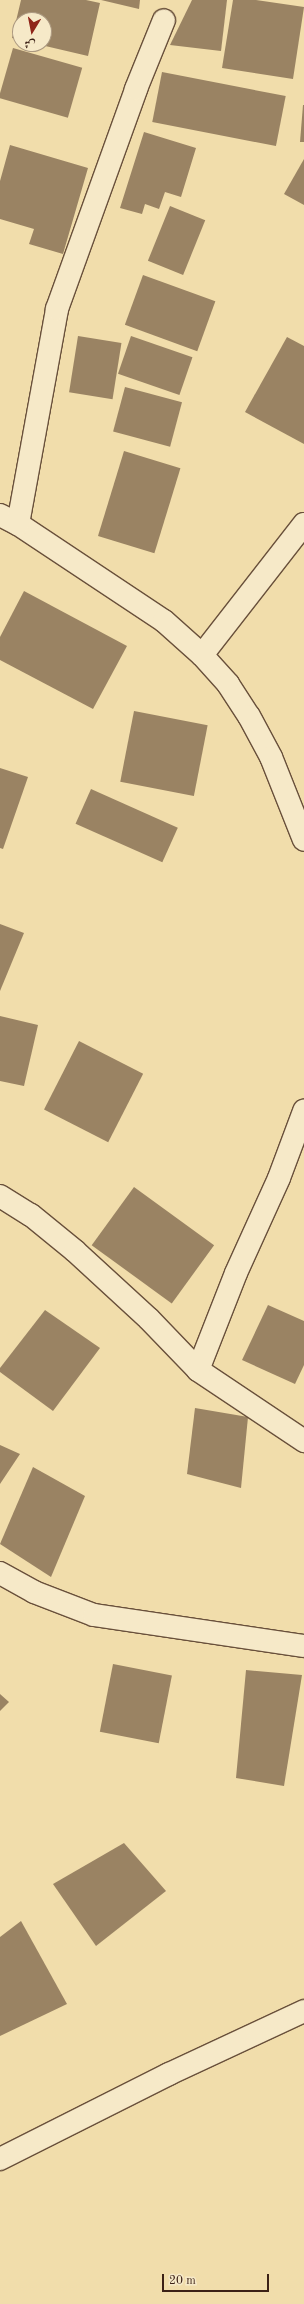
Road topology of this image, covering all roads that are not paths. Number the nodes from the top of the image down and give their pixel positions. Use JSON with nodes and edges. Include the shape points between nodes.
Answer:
{"nodes":[{"id":1,"x":164,"y":20,"type":"dead end"},
{"id":2,"x":9,"y":519,"type":"edge"},
{"id":3,"x":304,"y":524,"type":"edge"},
{"id":4,"x":202,"y":655,"type":"junction"},
{"id":5,"x":304,"y":840,"type":"edge"},
{"id":6,"x":304,"y":1111,"type":"edge"},
{"id":7,"x":0,"y":1196,"type":"edge"},
{"id":8,"x":198,"y":1370,"type":"junction"},
{"id":9,"x":304,"y":1441,"type":"edge"},
{"id":10,"x":0,"y":1573,"type":"edge"},
{"id":11,"x":304,"y":1646,"type":"edge"},
{"id":12,"x":304,"y":2011,"type":"edge"},
{"id":13,"x":0,"y":2159,"type":"edge"}],
"edges":[{"from":1,"to":2,"type":"street","via":[[136,89],[57,309]]},
{"from":2,"to":4,"type":"street","via":[[164,621]]},
{"from":3,"to":4,"type":"street"},
{"from":4,"to":5,"type":"street","via":[[228,684],[249,716],[271,757]]},
{"from":6,"to":8,"type":"street","via":[[279,1178],[236,1273]]},
{"from":7,"to":8,"type":"street","via":[[31,1215],[75,1251]]},
{"from":8,"to":9,"type":"street"},
{"from":10,"to":11,"type":"street","via":[[34,1592],[94,1615]]},
{"from":12,"to":13,"type":"street","via":[[170,2074]]}]}
